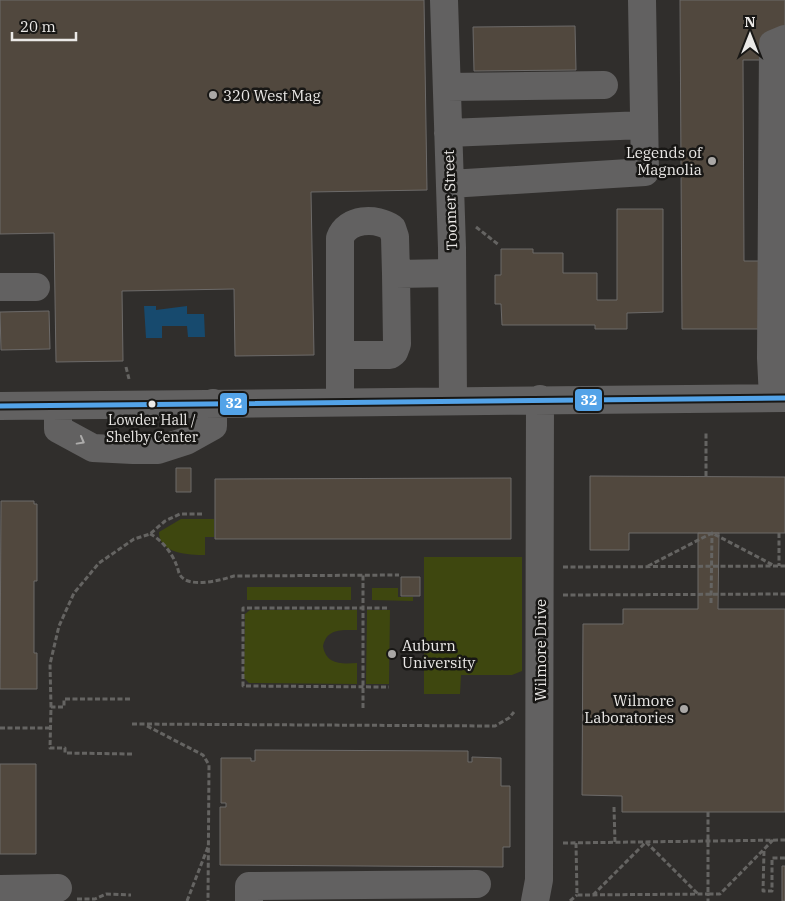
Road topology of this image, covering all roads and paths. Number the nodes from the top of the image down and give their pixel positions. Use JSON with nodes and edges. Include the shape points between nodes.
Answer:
{"nodes":[{"id":1,"x":444,"y":0,"type":"edge"},
{"id":2,"x":642,"y":0,"type":"edge"},
{"id":3,"x":785,"y":39,"type":"edge"},
{"id":4,"x":604,"y":85,"type":"dead end"},
{"id":5,"x":446,"y":87,"type":"junction"},
{"id":6,"x":644,"y":125,"type":"junction"},
{"id":7,"x":448,"y":133,"type":"junction"},
{"id":8,"x":450,"y":184,"type":"junction"},
{"id":9,"x":472,"y":224,"type":"dead end"},
{"id":10,"x":500,"y":245,"type":"dead end"},
{"id":11,"x":452,"y":273,"type":"junction"},
{"id":12,"x":396,"y":274,"type":"junction"},
{"id":13,"x":36,"y":286,"type":"dead end"},
{"id":14,"x":0,"y":288,"type":"edge"},
{"id":15,"x":340,"y":355,"type":"junction"},
{"id":16,"x":126,"y":367,"type":"dead end"},
{"id":17,"x":136,"y":384,"type":"dead end"},
{"id":18,"x":779,"y":398,"type":"edge"},
{"id":19,"x":540,"y":399,"type":"junction"},
{"id":20,"x":453,"y":400,"type":"junction"},
{"id":21,"x":340,"y":402,"type":"junction"},
{"id":22,"x":213,"y":404,"type":"junction"},
{"id":23,"x":0,"y":406,"type":"edge"},
{"id":24,"x":58,"y":406,"type":"junction"},
{"id":25,"x":706,"y":433,"type":"dead end"},
{"id":26,"x":706,"y":476,"type":"dead end"},
{"id":27,"x":202,"y":514,"type":"dead end"},
{"id":28,"x":712,"y":533,"type":"junction"},
{"id":29,"x":779,"y":533,"type":"dead end"},
{"id":30,"x":150,"y":534,"type":"junction"},
{"id":31,"x":712,"y":566,"type":"junction"},
{"id":32,"x":777,"y":566,"type":"junction"},
{"id":33,"x":785,"y":566,"type":"edge"},
{"id":34,"x":554,"y":567,"type":"dead end"},
{"id":35,"x":648,"y":567,"type":"junction"},
{"id":36,"x":364,"y":575,"type":"junction"},
{"id":37,"x":399,"y":575,"type":"dead end"},
{"id":38,"x":711,"y":594,"type":"junction"},
{"id":39,"x":785,"y":594,"type":"edge"},
{"id":40,"x":554,"y":595,"type":"dead end"},
{"id":41,"x":711,"y":603,"type":"dead end"},
{"id":42,"x":364,"y":608,"type":"junction"},
{"id":43,"x":387,"y":608,"type":"dead end"},
{"id":44,"x":363,"y":688,"type":"junction"},
{"id":45,"x":389,"y":688,"type":"dead end"},
{"id":46,"x":132,"y":699,"type":"dead end"},
{"id":47,"x":520,"y":704,"type":"dead end"},
{"id":48,"x":51,"y":707,"type":"junction"},
{"id":49,"x":363,"y":708,"type":"dead end"},
{"id":50,"x":132,"y":724,"type":"dead end"},
{"id":51,"x":144,"y":724,"type":"junction"},
{"id":52,"x":0,"y":728,"type":"edge"},
{"id":53,"x":50,"y":728,"type":"junction"},
{"id":54,"x":132,"y":754,"type":"dead end"},
{"id":55,"x":614,"y":807,"type":"dead end"},
{"id":56,"x":708,"y":812,"type":"dead end"},
{"id":57,"x":773,"y":840,"type":"junction"},
{"id":58,"x":785,"y":840,"type":"edge"},
{"id":59,"x":646,"y":842,"type":"junction"},
{"id":60,"x":709,"y":842,"type":"junction"},
{"id":61,"x":615,"y":843,"type":"junction"},
{"id":62,"x":209,"y":844,"type":"junction"},
{"id":63,"x":764,"y":851,"type":"junction"},
{"id":64,"x":785,"y":858,"type":"edge"},
{"id":65,"x":477,"y":884,"type":"dead end"},
{"id":66,"x":58,"y":888,"type":"dead end"},
{"id":67,"x":0,"y":889,"type":"edge"},
{"id":68,"x":698,"y":894,"type":"junction"},
{"id":69,"x":708,"y":894,"type":"junction"},
{"id":70,"x":577,"y":895,"type":"junction"},
{"id":71,"x":593,"y":895,"type":"junction"},
{"id":72,"x":188,"y":901,"type":"edge"},
{"id":73,"x":208,"y":901,"type":"edge"},
{"id":74,"x":250,"y":901,"type":"edge"},
{"id":75,"x":535,"y":901,"type":"edge"},
{"id":76,"x":570,"y":901,"type":"edge"},
{"id":77,"x":708,"y":901,"type":"edge"}],
"edges":[{"from":1,"to":5,"type":"street","name":"Toomer Street"},
{"from":2,"to":6,"type":"street"},
{"from":3,"to":18,"type":"street","via":[[773,44]]},
{"from":4,"to":5,"type":"street"},
{"from":5,"to":7,"type":"street","name":"Toomer Street"},
{"from":6,"to":7,"type":"street"},
{"from":6,"to":8,"type":"street","via":[[645,172]]},
{"from":7,"to":8,"type":"street","name":"Toomer Street"},
{"from":8,"to":11,"type":"street","name":"Toomer Street"},
{"from":9,"to":10,"type":"path"},
{"from":11,"to":12,"type":"street"},
{"from":11,"to":20,"type":"street","name":"Toomer Street"},
{"from":12,"to":15,"type":"street","via":[[397,344],[394,352],[390,355]]},
{"from":12,"to":15,"type":"street","via":[[392,228],[383,222],[352,222],[343,229],[340,238]]},
{"from":13,"to":14,"type":"street"},
{"from":15,"to":21,"type":"street"},
{"from":16,"to":17,"type":"path","via":[[127,379]]},
{"from":18,"to":19,"type":"street"},
{"from":19,"to":20,"type":"street"},
{"from":19,"to":75,"type":"street","name":"Wilmore Drive","via":[[539,880]]},
{"from":20,"to":21,"type":"street"},
{"from":21,"to":22,"type":"street"},
{"from":22,"to":24,"type":"street"},
{"from":24,"to":22,"type":"street","one_way":true,"via":[[58,429],[93,448],[158,450],[186,441],[213,426]]},
{"from":23,"to":24,"type":"street"},
{"from":25,"to":26,"type":"path"},
{"from":27,"to":30,"type":"path","via":[[180,514]]},
{"from":28,"to":31,"type":"path"},
{"from":28,"to":32,"type":"path"},
{"from":28,"to":35,"type":"path"},
{"from":29,"to":32,"type":"path"},
{"from":30,"to":36,"type":"path","via":[[157,538],[176,563],[179,575],[195,582],[234,576]]},
{"from":30,"to":48,"type":"path","via":[[134,539],[99,563],[74,593],[59,626],[50,664]]},
{"from":31,"to":32,"type":"path"},
{"from":31,"to":35,"type":"path"},
{"from":31,"to":38,"type":"path"},
{"from":32,"to":33,"type":"path"},
{"from":34,"to":35,"type":"path"},
{"from":36,"to":37,"type":"path"},
{"from":36,"to":42,"type":"path"},
{"from":38,"to":39,"type":"path"},
{"from":38,"to":40,"type":"path"},
{"from":38,"to":41,"type":"path"},
{"from":42,"to":43,"type":"path"},
{"from":42,"to":44,"type":"path"},
{"from":42,"to":44,"type":"path","via":[[242,608],[243,686]]},
{"from":44,"to":45,"type":"path"},
{"from":44,"to":49,"type":"path"},
{"from":46,"to":48,"type":"path","via":[[64,699],[64,707]]},
{"from":47,"to":51,"type":"path","via":[[509,718],[495,726]]},
{"from":48,"to":53,"type":"path"},
{"from":50,"to":51,"type":"path"},
{"from":51,"to":62,"type":"path","via":[[203,755],[210,765]]},
{"from":52,"to":53,"type":"path"},
{"from":53,"to":54,"type":"path","via":[[50,748],[65,748],[65,753]]},
{"from":55,"to":61,"type":"path"},
{"from":56,"to":60,"type":"path"},
{"from":57,"to":58,"type":"path"},
{"from":57,"to":60,"type":"path"},
{"from":57,"to":63,"type":"path"},
{"from":59,"to":60,"type":"path"},
{"from":59,"to":61,"type":"path"},
{"from":59,"to":68,"type":"path"},
{"from":59,"to":71,"type":"path"},
{"from":60,"to":69,"type":"path"},
{"from":61,"to":70,"type":"path","via":[[576,843]]},
{"from":62,"to":72,"type":"path"},
{"from":62,"to":73,"type":"path"},
{"from":63,"to":64,"type":"path","via":[[763,891],[772,891],[772,858]]},
{"from":63,"to":69,"type":"path","via":[[720,894]]},
{"from":65,"to":74,"type":"street","via":[[250,886]]},
{"from":66,"to":67,"type":"street"},
{"from":68,"to":69,"type":"path"},
{"from":68,"to":71,"type":"path"},
{"from":69,"to":77,"type":"path"},
{"from":70,"to":71,"type":"path"},
{"from":70,"to":76,"type":"path"}]}
